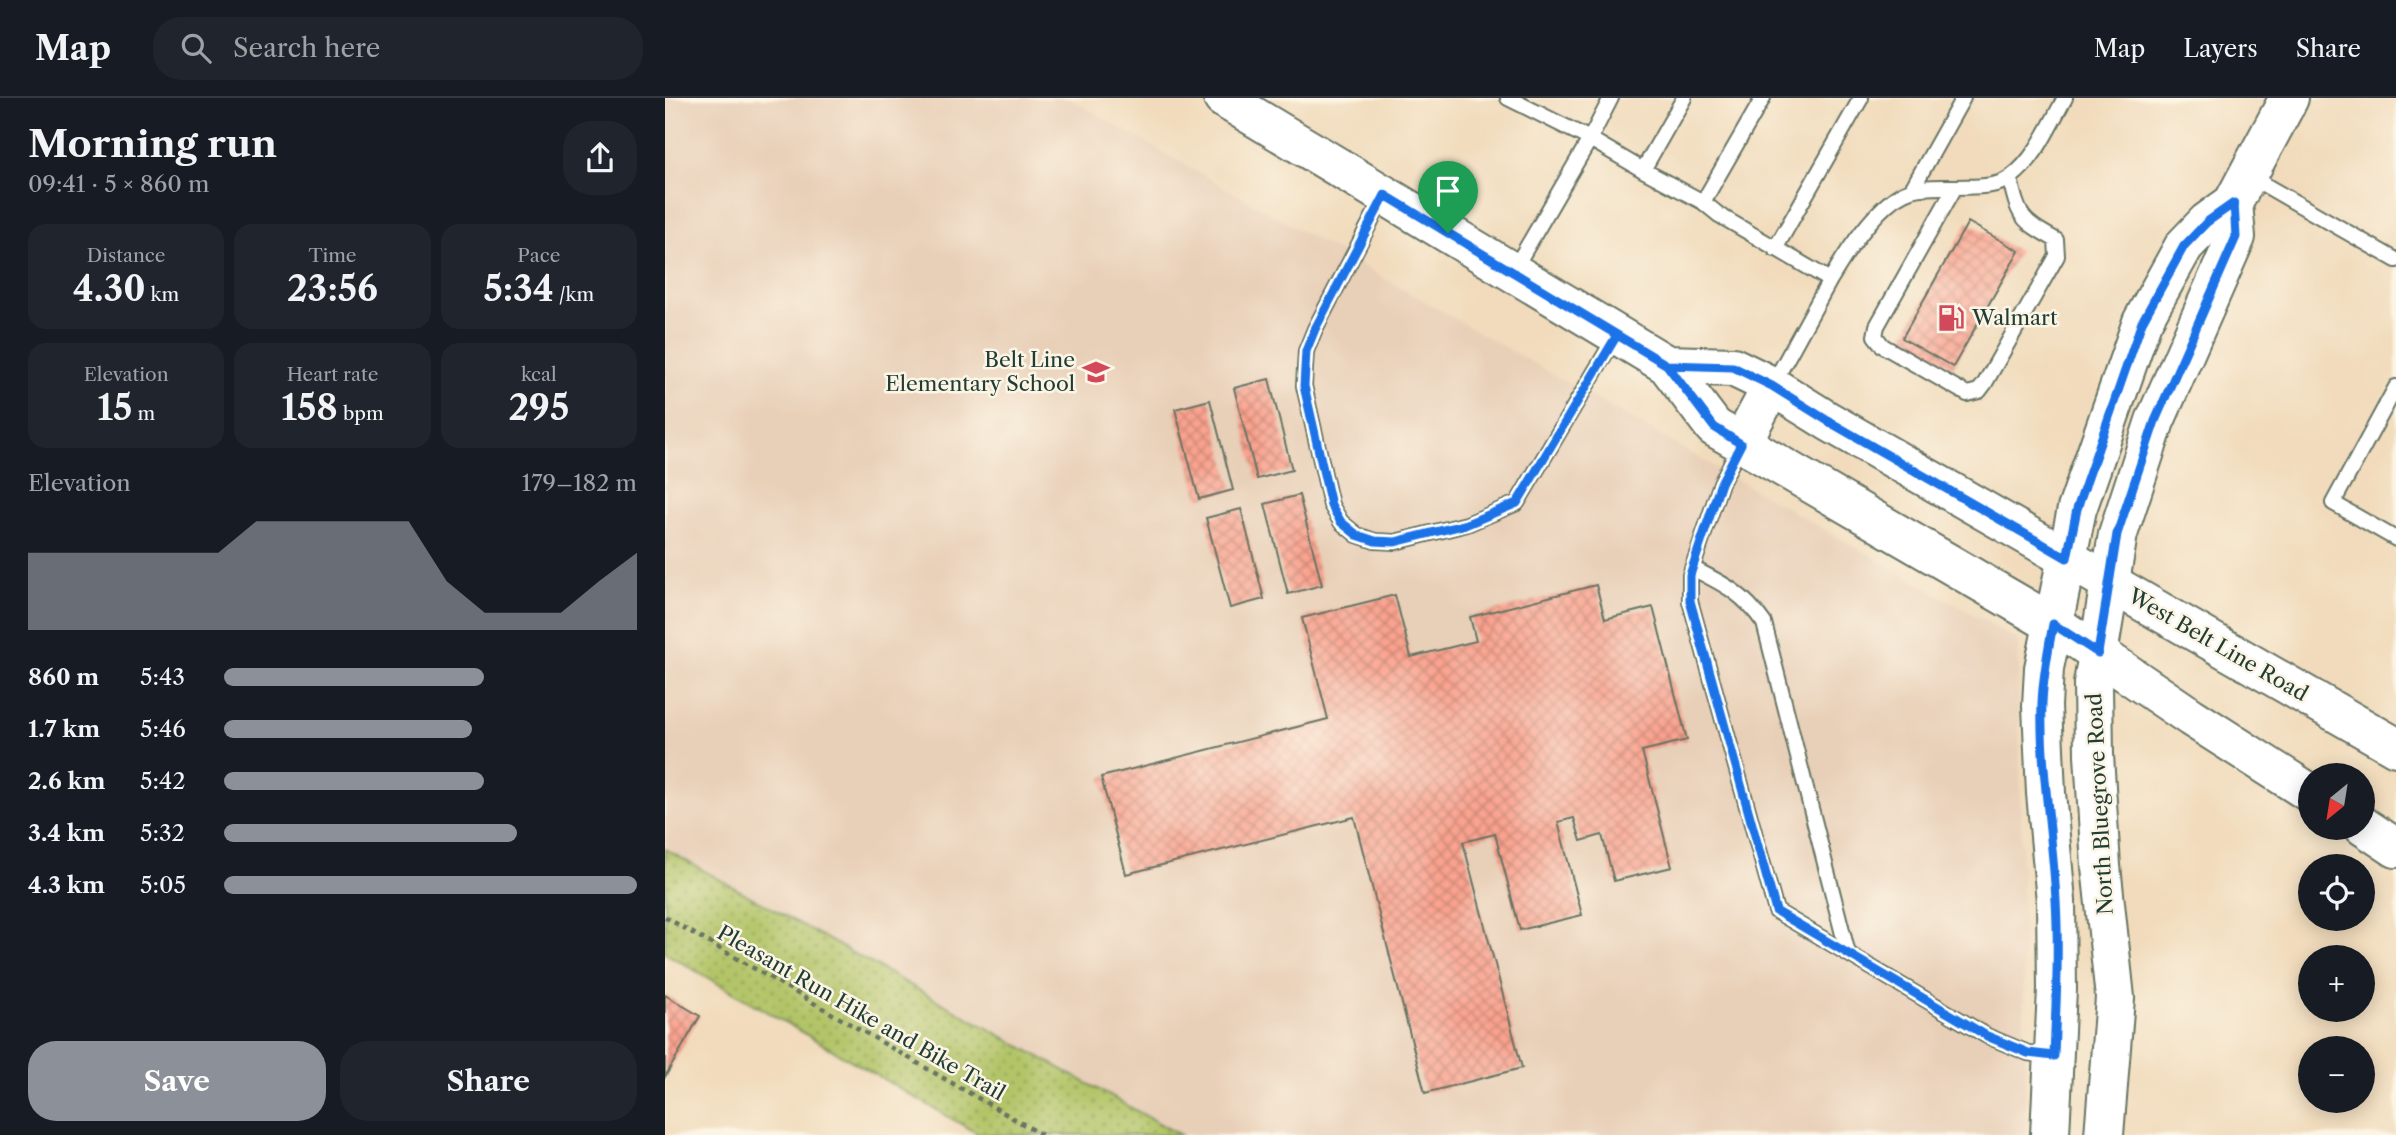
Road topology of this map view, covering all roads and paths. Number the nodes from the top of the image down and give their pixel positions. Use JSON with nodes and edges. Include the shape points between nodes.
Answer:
{"nodes":[{"id":1,"x":1223,"y":98,"type":"edge"},
{"id":2,"x":1508,"y":98,"type":"edge"},
{"id":3,"x":1611,"y":98,"type":"edge"},
{"id":4,"x":1684,"y":98,"type":"edge"},
{"id":5,"x":1763,"y":98,"type":"edge"},
{"id":6,"x":1861,"y":98,"type":"edge"},
{"id":7,"x":1963,"y":98,"type":"edge"},
{"id":8,"x":2065,"y":98,"type":"edge"},
{"id":9,"x":2290,"y":98,"type":"edge"},
{"id":10,"x":1590,"y":139,"type":"junction"},
{"id":11,"x":1643,"y":170,"type":"junction"},
{"id":12,"x":2010,"y":178,"type":"junction"},
{"id":13,"x":1955,"y":187,"type":"junction"},
{"id":14,"x":1912,"y":189,"type":"junction"},
{"id":15,"x":2241,"y":189,"type":"junction"},
{"id":16,"x":1385,"y":195,"type":"junction"},
{"id":17,"x":1703,"y":202,"type":"junction"},
{"id":18,"x":1775,"y":248,"type":"junction"},
{"id":19,"x":2396,"y":260,"type":"edge"},
{"id":20,"x":1512,"y":272,"type":"junction"},
{"id":21,"x":1830,"y":280,"type":"junction"},
{"id":22,"x":1617,"y":335,"type":"junction"},
{"id":23,"x":1667,"y":365,"type":"junction"},
{"id":24,"x":1772,"y":386,"type":"junction"},
{"id":25,"x":2396,"y":387,"type":"edge"},
{"id":26,"x":1741,"y":444,"type":"junction"},
{"id":27,"x":2396,"y":538,"type":"edge"},
{"id":28,"x":2067,"y":558,"type":"junction"},
{"id":29,"x":1692,"y":568,"type":"junction"},
{"id":30,"x":2110,"y":583,"type":"junction"},
{"id":31,"x":2053,"y":624,"type":"junction"},
{"id":32,"x":2098,"y":653,"type":"junction"},
{"id":33,"x":2396,"y":747,"type":"edge"},
{"id":34,"x":2298,"y":785,"type":"edge"},
{"id":35,"x":2375,"y":835,"type":"edge"},
{"id":36,"x":2396,"y":848,"type":"edge"},
{"id":37,"x":665,"y":917,"type":"edge"},
{"id":38,"x":1848,"y":954,"type":"junction"},
{"id":39,"x":2054,"y":1056,"type":"junction"},
{"id":40,"x":2110,"y":1059,"type":"junction"},
{"id":41,"x":1042,"y":1135,"type":"edge"},
{"id":42,"x":2050,"y":1135,"type":"edge"},
{"id":43,"x":2104,"y":1135,"type":"edge"}],
"edges":[{"from":1,"to":16,"type":"main road","name":"West Belt Line Road"},
{"from":2,"to":10,"type":"lane"},
{"from":3,"to":10,"type":"lane"},
{"from":4,"to":11,"type":"lane"},
{"from":5,"to":17,"type":"lane"},
{"from":6,"to":18,"type":"lane"},
{"from":7,"to":14,"type":"lane"},
{"from":8,"to":12,"type":"lane","via":[[2029,160]]},
{"from":9,"to":15,"type":"main road"},
{"from":10,"to":11,"type":"lane"},
{"from":10,"to":20,"type":"lane"},
{"from":11,"to":17,"type":"lane"},
{"from":12,"to":13,"type":"lane","via":[[1990,185]]},
{"from":12,"to":13,"type":"lane","via":[[2018,211],[2034,228],[2056,240],[2057,256],[1985,383],[1979,391],[1967,394],[1883,346],[1875,336]]},
{"from":13,"to":14,"type":"lane"},
{"from":14,"to":21,"type":"lane","via":[[1866,227]]},
{"from":15,"to":19,"type":"lane"},
{"from":15,"to":28,"type":"main road","via":[[2184,246],[2142,322],[2077,509]]},
{"from":15,"to":30,"type":"main road","name":"North Bluegrove Road","via":[[2236,237],[2155,421],[2117,534]]},
{"from":16,"to":20,"type":"main road","name":"West Belt Line Road"},
{"from":16,"to":22,"type":"lane","via":[[1306,351],[1304,386],[1331,505],[1341,522],[1357,535],[1395,542],[1467,524],[1517,503]]},
{"from":17,"to":18,"type":"lane"},
{"from":18,"to":21,"type":"lane"},
{"from":20,"to":22,"type":"main road","name":"West Belt Line Road"},
{"from":21,"to":24,"type":"lane"},
{"from":22,"to":23,"type":"main road","name":"West Belt Line Road"},
{"from":23,"to":24,"type":"main road","name":"West Belt Line Road","via":[[1733,367]]},
{"from":23,"to":26,"type":"main road","name":"West Belt Line Road","via":[[1714,427]]},
{"from":24,"to":26,"type":"main road"},
{"from":24,"to":28,"type":"main road","name":"West Belt Line Road"},
{"from":25,"to":27,"type":"lane","via":[[2333,503]]},
{"from":26,"to":29,"type":"lane","via":[[1721,483]]},
{"from":26,"to":31,"type":"main road","name":"West Belt Line Road"},
{"from":28,"to":30,"type":"main road","name":"West Belt Line Road"},
{"from":28,"to":31,"type":"main road"},
{"from":29,"to":38,"type":"lane","via":[[1739,593],[1764,623]]},
{"from":29,"to":38,"type":"lane","via":[[1690,601],[1776,911]]},
{"from":30,"to":32,"type":"main road","name":"North Bluegrove Road"},
{"from":30,"to":33,"type":"main road","name":"West Belt Line Road"},
{"from":31,"to":32,"type":"main road","name":"West Belt Line Road"},
{"from":31,"to":39,"type":"main road","via":[[2042,706],[2056,901]]},
{"from":32,"to":34,"type":"main road","name":"West Belt Line Road"},
{"from":32,"to":40,"type":"main road","name":"North Bluegrove Road","via":[[2092,684],[2094,755],[2115,998]]},
{"from":35,"to":36,"type":"main road"},
{"from":37,"to":41,"type":"path","name":"Pleasant Run Hike and Bike Trail"},
{"from":38,"to":39,"type":"lane","via":[[1987,1036],[2028,1053]]},
{"from":39,"to":40,"type":"main road"},
{"from":39,"to":42,"type":"main road"},
{"from":40,"to":43,"type":"main road","name":"North Bluegrove Road"}]}
